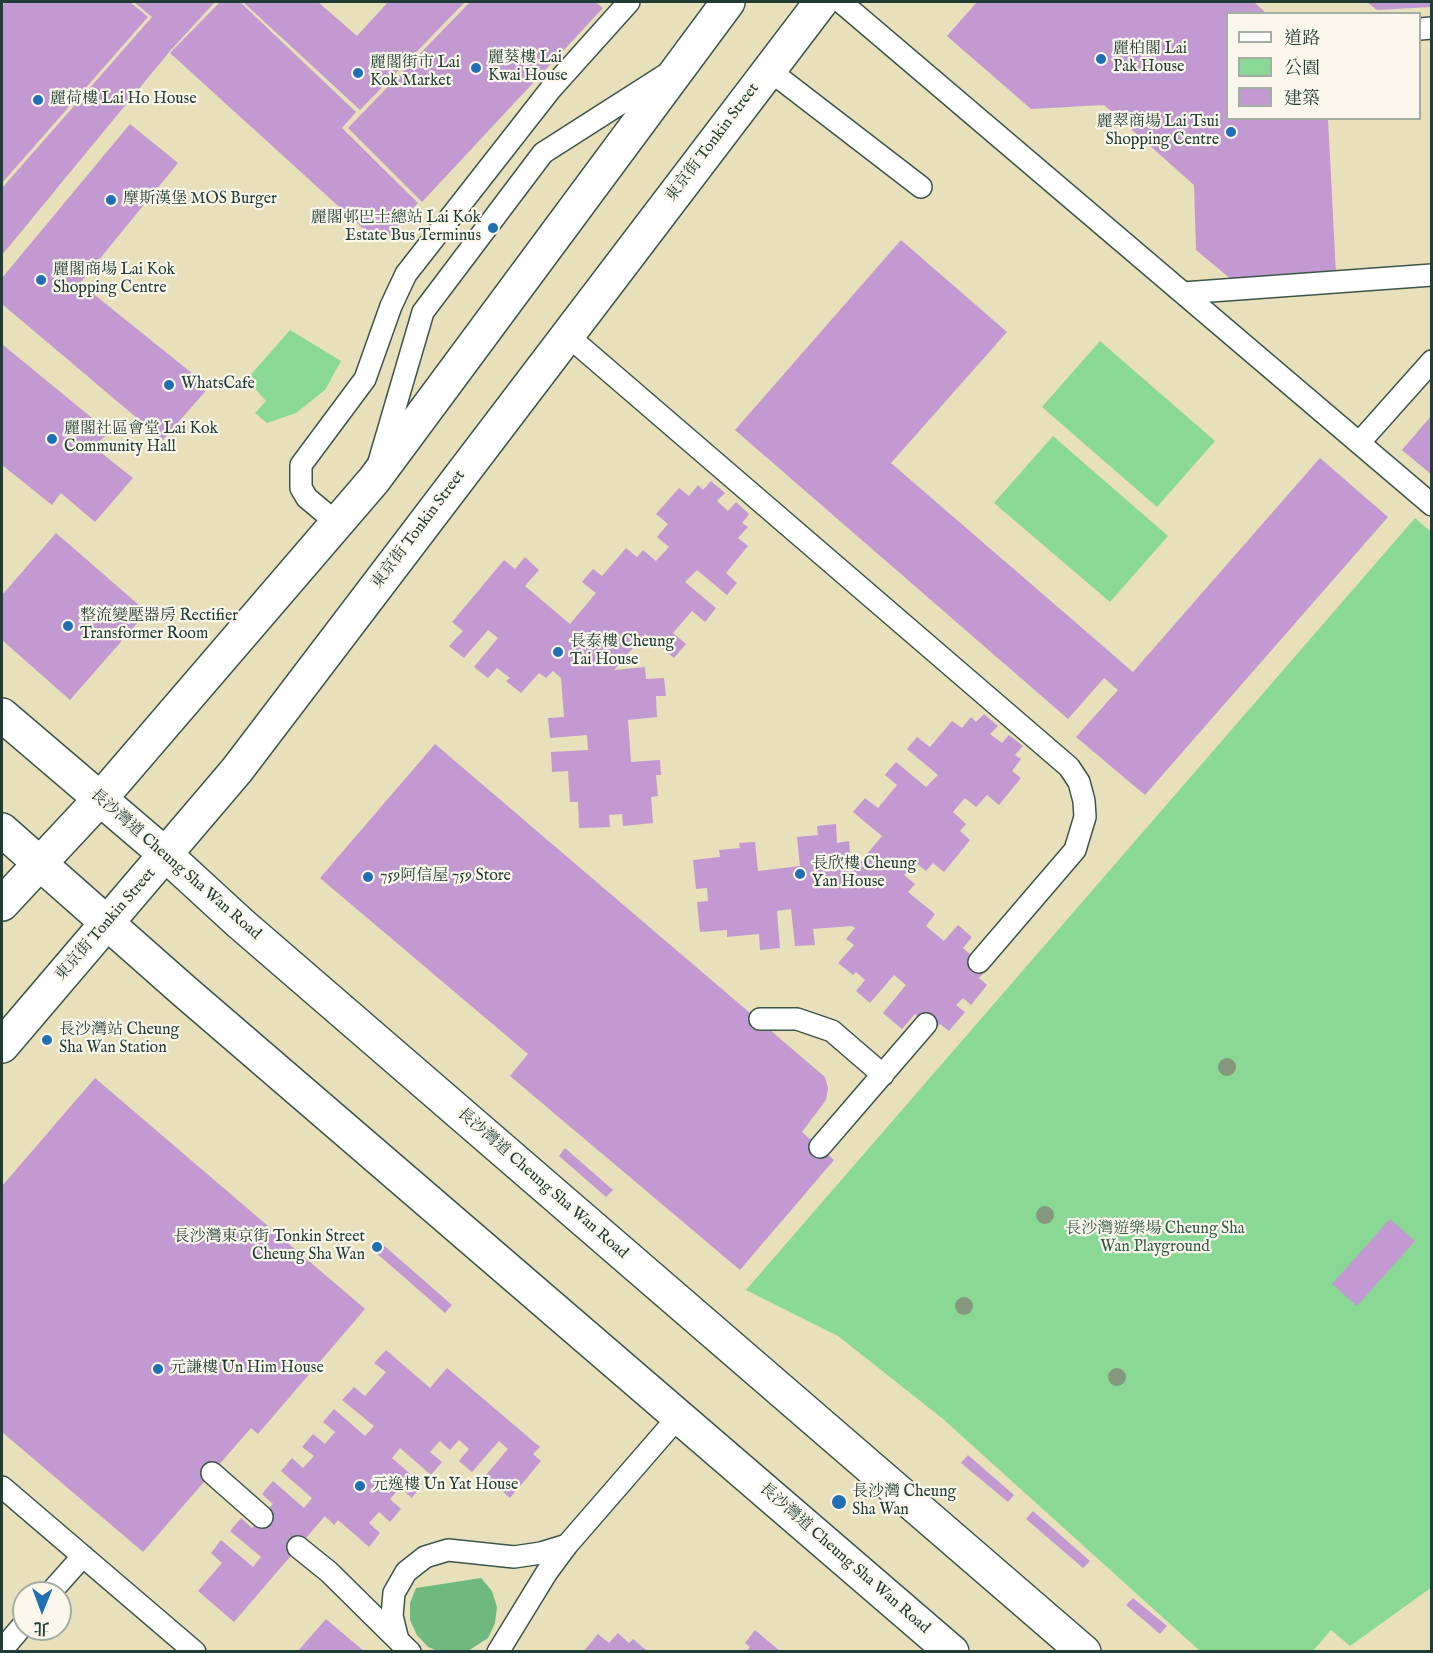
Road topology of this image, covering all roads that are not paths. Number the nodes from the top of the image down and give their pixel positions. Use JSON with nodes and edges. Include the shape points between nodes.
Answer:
{"nodes":[{"id":1,"x":629,"y":2,"type":"edge"},
{"id":2,"x":728,"y":2,"type":"edge"},
{"id":3,"x":820,"y":2,"type":"edge"},
{"id":4,"x":841,"y":2,"type":"edge"},
{"id":5,"x":681,"y":65,"type":"junction"},
{"id":6,"x":769,"y":70,"type":"junction"},
{"id":7,"x":921,"y":187,"type":"dead end"},
{"id":8,"x":1431,"y":275,"type":"edge"},
{"id":9,"x":1183,"y":293,"type":"junction"},
{"id":10,"x":567,"y":335,"type":"junction"},
{"id":11,"x":1431,"y":361,"type":"edge"},
{"id":12,"x":1359,"y":443,"type":"junction"},
{"id":13,"x":374,"y":480,"type":"junction"},
{"id":14,"x":1431,"y":505,"type":"edge"},
{"id":15,"x":337,"y":523,"type":"junction"},
{"id":16,"x":2,"y":715,"type":"edge"},
{"id":17,"x":100,"y":799,"type":"junction"},
{"id":18,"x":2,"y":830,"type":"edge"},
{"id":19,"x":166,"y":855,"type":"junction"},
{"id":20,"x":39,"y":863,"type":"junction"},
{"id":21,"x":2,"y":904,"type":"edge"},
{"id":22,"x":107,"y":924,"type":"junction"},
{"id":23,"x":979,"y":962,"type":"dead end"},
{"id":24,"x":760,"y":1018,"type":"dead end"},
{"id":25,"x":926,"y":1024,"type":"dead end"},
{"id":26,"x":2,"y":1046,"type":"edge"},
{"id":27,"x":883,"y":1075,"type":"junction"},
{"id":28,"x":820,"y":1147,"type":"dead end"},
{"id":29,"x":679,"y":1416,"type":"junction"},
{"id":30,"x":212,"y":1473,"type":"dead end"},
{"id":31,"x":2,"y":1487,"type":"edge"},
{"id":32,"x":262,"y":1517,"type":"dead end"},
{"id":33,"x":567,"y":1545,"type":"junction"},
{"id":34,"x":298,"y":1547,"type":"dead end"},
{"id":35,"x":83,"y":1556,"type":"junction"},
{"id":36,"x":61,"y":1581,"type":"edge"},
{"id":37,"x":12,"y":1638,"type":"edge"},
{"id":38,"x":404,"y":1646,"type":"edge"},
{"id":39,"x":2,"y":1650,"type":"edge"},
{"id":40,"x":195,"y":1652,"type":"edge"},
{"id":41,"x":498,"y":1652,"type":"edge"},
{"id":42,"x":952,"y":1652,"type":"edge"},
{"id":43,"x":1084,"y":1652,"type":"edge"}],
"edges":[{"from":1,"to":15,"type":"lane","via":[[550,90],[406,274],[365,380],[301,465],[301,488],[307,498]]},
{"from":2,"to":5,"type":"main road"},
{"from":3,"to":6,"type":"main road","name":"東京街 Tonkin Street"},
{"from":4,"to":9,"type":"lane"},
{"from":5,"to":13,"type":"main road"},
{"from":5,"to":13,"type":"lane","via":[[543,153],[423,312]]},
{"from":6,"to":7,"type":"lane"},
{"from":6,"to":10,"type":"main road","name":"東京街 Tonkin Street"},
{"from":8,"to":9,"type":"lane"},
{"from":9,"to":12,"type":"lane"},
{"from":10,"to":19,"type":"main road","name":"東京街 Tonkin Street","via":[[237,770]]},
{"from":10,"to":23,"type":"lane","via":[[1069,767],[1079,782],[1085,818],[1075,850]]},
{"from":11,"to":12,"type":"lane"},
{"from":12,"to":14,"type":"lane"},
{"from":13,"to":15,"type":"main road"},
{"from":15,"to":17,"type":"main road"},
{"from":16,"to":17,"type":"main road","name":"長沙灣道 Cheung Sha Wan Road"},
{"from":17,"to":19,"type":"main road","name":"長沙灣道 Cheung Sha Wan Road"},
{"from":17,"to":20,"type":"main road"},
{"from":18,"to":20,"type":"main road","name":"長沙灣道 Cheung Sha Wan Road"},
{"from":19,"to":22,"type":"main road","name":"東京街 Tonkin Street"},
{"from":19,"to":43,"type":"main road","name":"長沙灣道 Cheung Sha Wan Road"},
{"from":20,"to":21,"type":"main road"},
{"from":20,"to":22,"type":"main road","name":"長沙灣道 Cheung Sha Wan Road"},
{"from":22,"to":26,"type":"main road","name":"東京街 Tonkin Street"},
{"from":22,"to":29,"type":"main road","name":"長沙灣道 Cheung Sha Wan Road"},
{"from":24,"to":27,"type":"lane","via":[[797,1019],[832,1031]]},
{"from":25,"to":27,"type":"lane"},
{"from":27,"to":28,"type":"lane"},
{"from":29,"to":33,"type":"lane"},
{"from":29,"to":42,"type":"main road","name":"長沙灣道 Cheung Sha Wan Road"},
{"from":30,"to":32,"type":"lane"},
{"from":31,"to":35,"type":"lane"},
{"from":33,"to":38,"type":"lane","via":[[514,1557],[448,1550],[425,1557],[406,1572],[394,1593],[392,1616]]},
{"from":33,"to":41,"type":"lane"},
{"from":34,"to":38,"type":"lane"},
{"from":35,"to":36,"type":"lane"},
{"from":35,"to":40,"type":"lane"},
{"from":37,"to":39,"type":"lane"}]}
